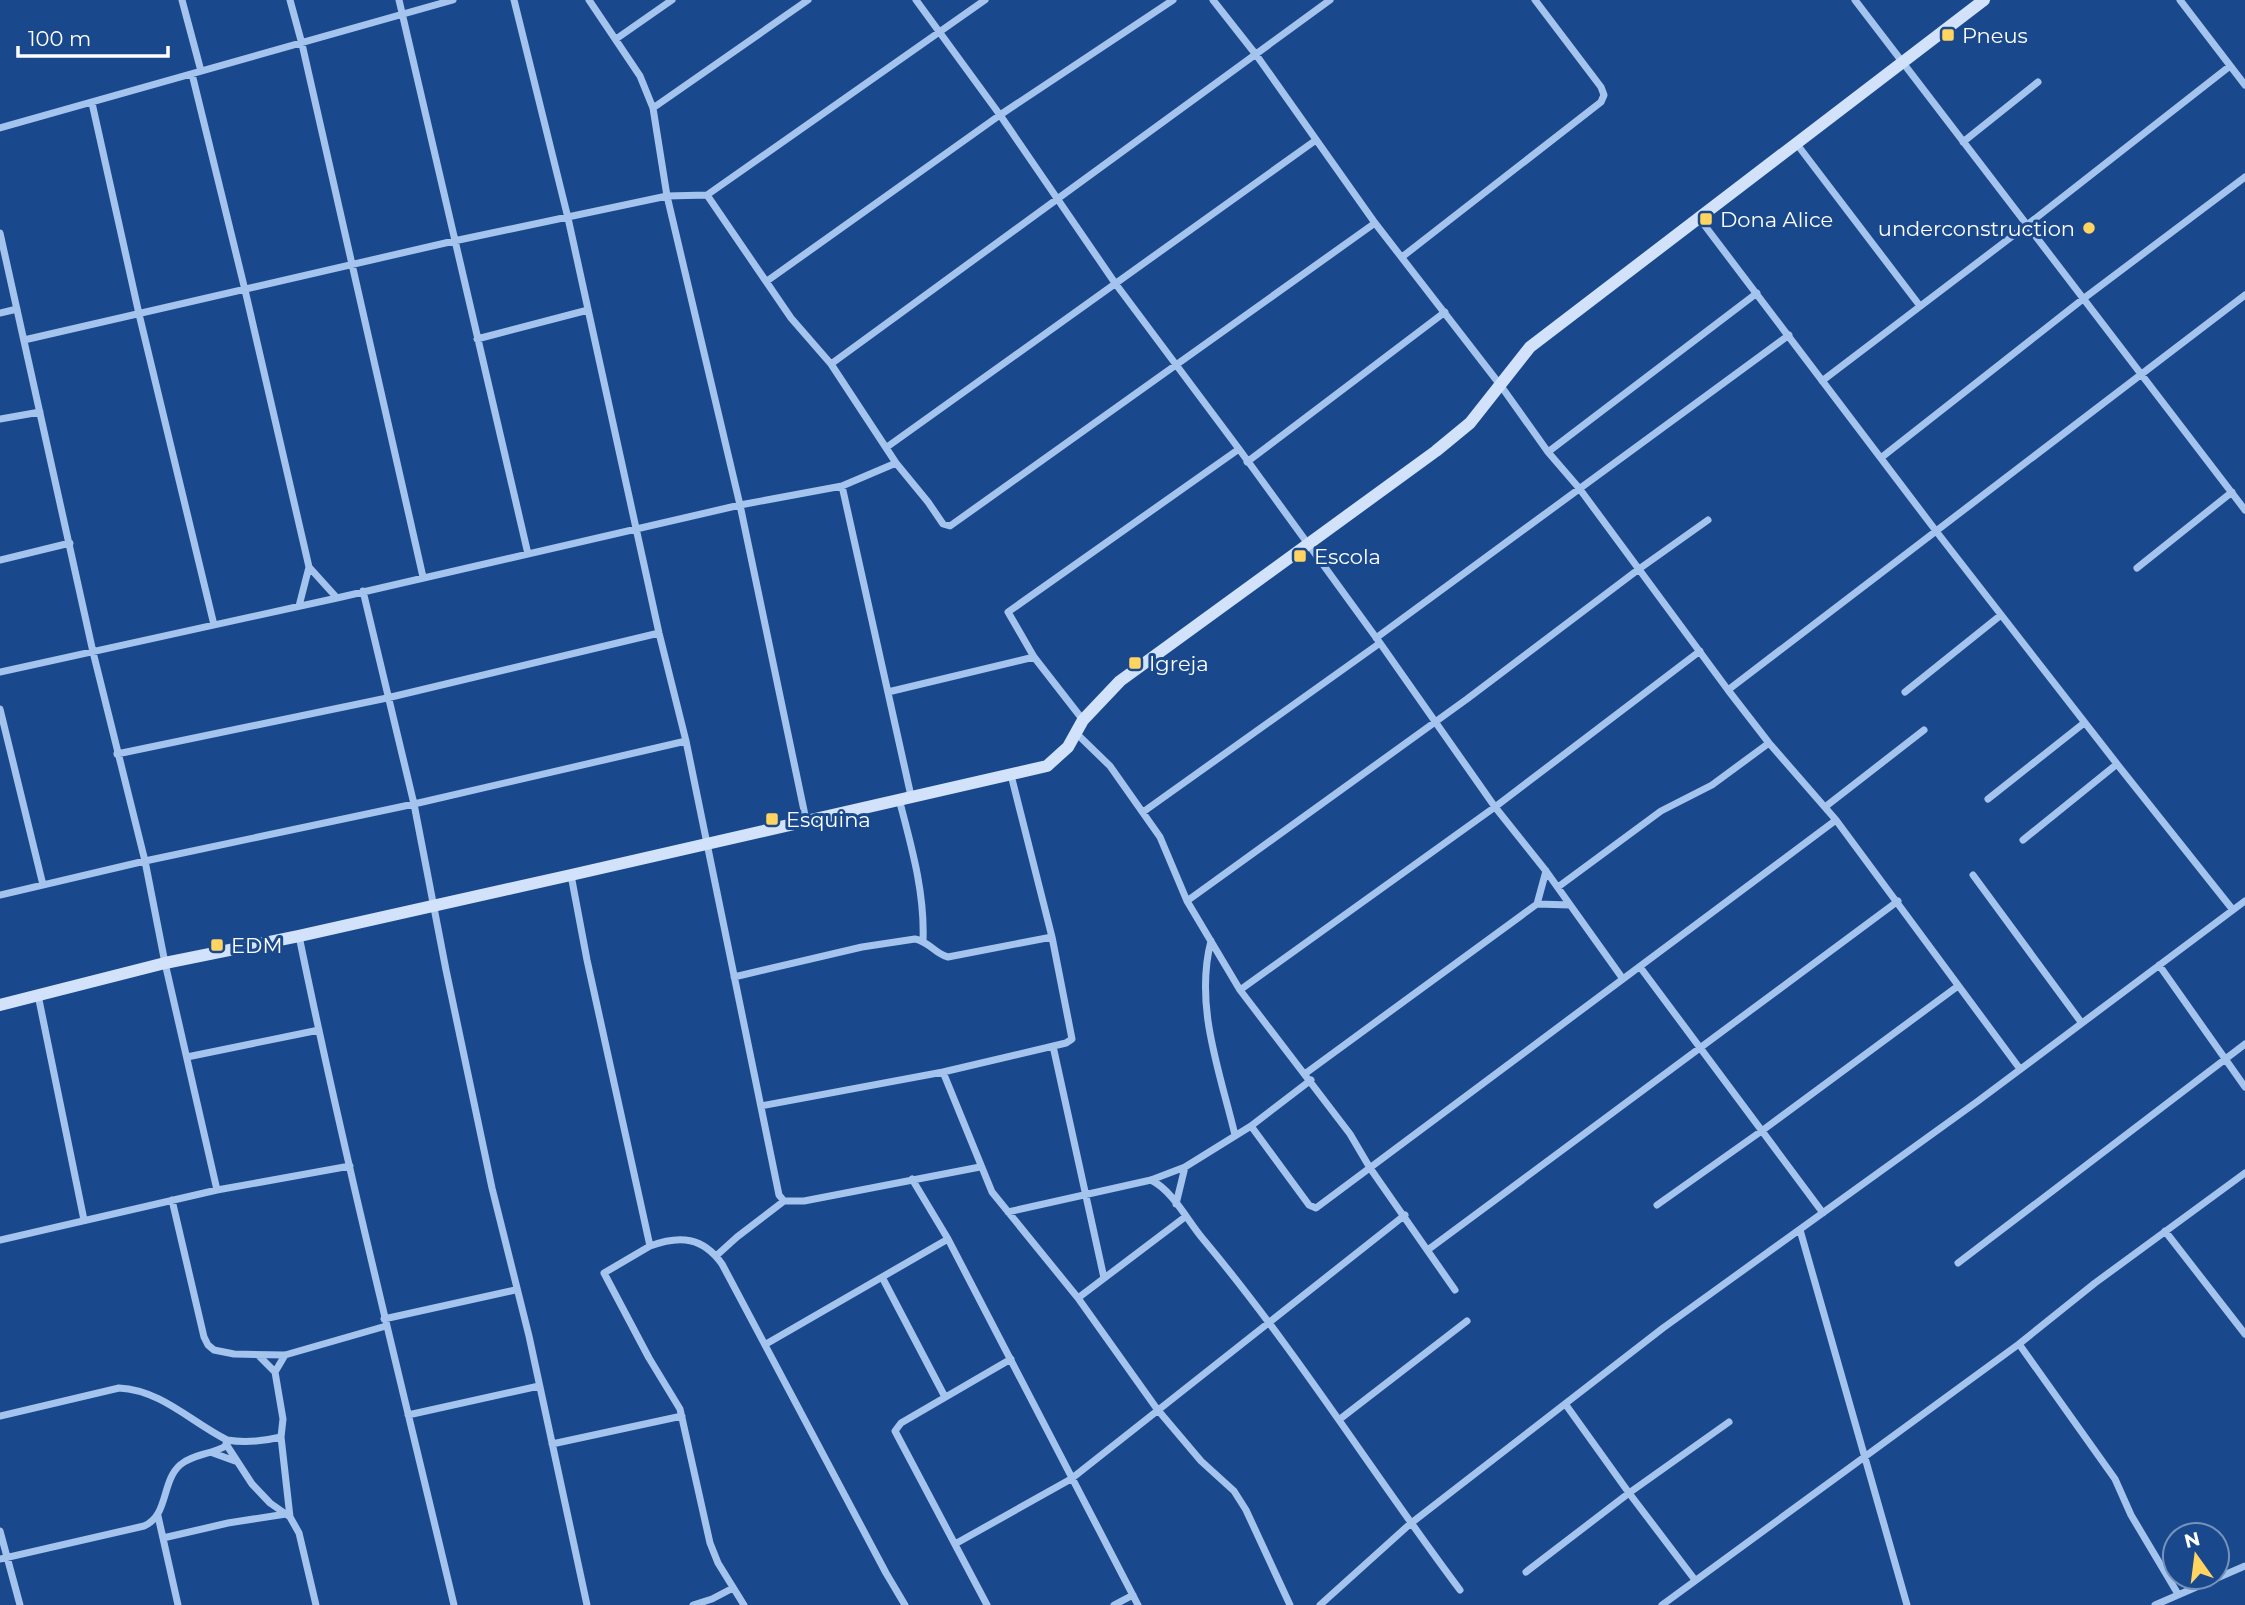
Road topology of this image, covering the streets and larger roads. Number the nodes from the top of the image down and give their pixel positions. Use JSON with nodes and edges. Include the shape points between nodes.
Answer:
{"nodes":[{"id":1,"x":182,"y":0,"type":"edge"},
{"id":2,"x":290,"y":0,"type":"edge"},
{"id":3,"x":399,"y":0,"type":"edge"},
{"id":4,"x":453,"y":0,"type":"edge"},
{"id":5,"x":514,"y":0,"type":"edge"},
{"id":6,"x":589,"y":0,"type":"edge"},
{"id":7,"x":672,"y":0,"type":"edge"},
{"id":8,"x":808,"y":0,"type":"edge"},
{"id":9,"x":916,"y":0,"type":"edge"},
{"id":10,"x":985,"y":0,"type":"edge"},
{"id":11,"x":1173,"y":0,"type":"edge"},
{"id":12,"x":1213,"y":0,"type":"edge"},
{"id":13,"x":1330,"y":0,"type":"edge"},
{"id":14,"x":1535,"y":0,"type":"edge"},
{"id":15,"x":1855,"y":0,"type":"edge"},
{"id":16,"x":1983,"y":0,"type":"edge"},
{"id":17,"x":2180,"y":0,"type":"edge"},
{"id":18,"x":403,"y":14,"type":"junction"},
{"id":19,"x":940,"y":33,"type":"junction"},
{"id":20,"x":616,"y":39,"type":"junction"},
{"id":21,"x":302,"y":44,"type":"junction"},
{"id":22,"x":1257,"y":56,"type":"junction"},
{"id":23,"x":1902,"y":62,"type":"junction"},
{"id":24,"x":2230,"y":66,"type":"junction"},
{"id":25,"x":201,"y":71,"type":"junction"},
{"id":26,"x":192,"y":74,"type":"junction"},
{"id":27,"x":2038,"y":82,"type":"dead end"},
{"id":28,"x":2245,"y":85,"type":"edge"},
{"id":29,"x":92,"y":103,"type":"junction"},
{"id":30,"x":653,"y":108,"type":"junction"},
{"id":31,"x":1000,"y":114,"type":"junction"},
{"id":32,"x":0,"y":128,"type":"edge"},
{"id":33,"x":1316,"y":140,"type":"junction"},
{"id":34,"x":1964,"y":142,"type":"junction"},
{"id":35,"x":1796,"y":143,"type":"junction"},
{"id":36,"x":2245,"y":177,"type":"edge"},
{"id":37,"x":707,"y":195,"type":"junction"},
{"id":38,"x":667,"y":196,"type":"junction"},
{"id":39,"x":1056,"y":199,"type":"junction"},
{"id":40,"x":568,"y":218,"type":"junction"},
{"id":41,"x":1699,"y":218,"type":"junction"},
{"id":42,"x":1376,"y":223,"type":"junction"},
{"id":43,"x":2027,"y":225,"type":"junction"},
{"id":44,"x":0,"y":233,"type":"edge"},
{"id":45,"x":454,"y":241,"type":"junction"},
{"id":46,"x":1402,"y":257,"type":"junction"},
{"id":47,"x":351,"y":264,"type":"junction"},
{"id":48,"x":767,"y":281,"type":"junction"},
{"id":49,"x":1115,"y":283,"type":"junction"},
{"id":50,"x":245,"y":290,"type":"junction"},
{"id":51,"x":1757,"y":293,"type":"junction"},
{"id":52,"x":2245,"y":295,"type":"edge"},
{"id":53,"x":2083,"y":299,"type":"junction"},
{"id":54,"x":1920,"y":306,"type":"junction"},
{"id":55,"x":17,"y":309,"type":"junction"},
{"id":56,"x":588,"y":310,"type":"junction"},
{"id":57,"x":1445,"y":312,"type":"junction"},
{"id":58,"x":0,"y":313,"type":"edge"},
{"id":59,"x":139,"y":313,"type":"junction"},
{"id":60,"x":1789,"y":335,"type":"junction"},
{"id":61,"x":477,"y":339,"type":"junction"},
{"id":62,"x":24,"y":340,"type":"junction"},
{"id":63,"x":831,"y":364,"type":"junction"},
{"id":64,"x":1176,"y":365,"type":"junction"},
{"id":65,"x":2141,"y":374,"type":"junction"},
{"id":66,"x":1822,"y":381,"type":"junction"},
{"id":67,"x":1501,"y":386,"type":"junction"},
{"id":68,"x":40,"y":412,"type":"junction"},
{"id":69,"x":0,"y":419,"type":"edge"},
{"id":70,"x":887,"y":447,"type":"junction"},
{"id":71,"x":1239,"y":449,"type":"junction"},
{"id":72,"x":1548,"y":452,"type":"junction"},
{"id":73,"x":1882,"y":457,"type":"junction"},
{"id":74,"x":1248,"y":462,"type":"junction"},
{"id":75,"x":896,"y":463,"type":"junction"},
{"id":76,"x":842,"y":486,"type":"junction"},
{"id":77,"x":1579,"y":488,"type":"junction"},
{"id":78,"x":2232,"y":492,"type":"junction"},
{"id":79,"x":740,"y":505,"type":"junction"},
{"id":80,"x":2245,"y":510,"type":"edge"},
{"id":81,"x":1708,"y":520,"type":"dead end"},
{"id":82,"x":637,"y":529,"type":"junction"},
{"id":83,"x":1936,"y":531,"type":"junction"},
{"id":84,"x":70,"y":543,"type":"junction"},
{"id":85,"x":1307,"y":544,"type":"junction"},
{"id":86,"x":528,"y":554,"type":"junction"},
{"id":87,"x":0,"y":560,"type":"edge"},
{"id":88,"x":309,"y":567,"type":"junction"},
{"id":89,"x":2137,"y":568,"type":"dead end"},
{"id":90,"x":1639,"y":569,"type":"junction"},
{"id":91,"x":423,"y":577,"type":"junction"},
{"id":92,"x":363,"y":592,"type":"junction"},
{"id":93,"x":337,"y":598,"type":"junction"},
{"id":94,"x":299,"y":606,"type":"junction"},
{"id":95,"x":2001,"y":615,"type":"junction"},
{"id":96,"x":214,"y":625,"type":"junction"},
{"id":97,"x":659,"y":633,"type":"junction"},
{"id":98,"x":1378,"y":640,"type":"junction"},
{"id":99,"x":1700,"y":651,"type":"junction"},
{"id":100,"x":93,"y":652,"type":"junction"},
{"id":101,"x":1034,"y":657,"type":"junction"},
{"id":102,"x":0,"y":672,"type":"edge"},
{"id":103,"x":1728,"y":690,"type":"junction"},
{"id":104,"x":888,"y":692,"type":"junction"},
{"id":105,"x":1905,"y":692,"type":"dead end"},
{"id":106,"x":387,"y":698,"type":"junction"},
{"id":107,"x":0,"y":709,"type":"edge"},
{"id":108,"x":1083,"y":720,"type":"junction"},
{"id":109,"x":1435,"y":722,"type":"junction"},
{"id":110,"x":2084,"y":723,"type":"junction"},
{"id":111,"x":1924,"y":730,"type":"dead end"},
{"id":112,"x":1077,"y":734,"type":"junction"},
{"id":113,"x":686,"y":741,"type":"junction"},
{"id":114,"x":1769,"y":743,"type":"junction"},
{"id":115,"x":117,"y":754,"type":"junction"},
{"id":116,"x":2117,"y":764,"type":"junction"},
{"id":117,"x":1011,"y":775,"type":"junction"},
{"id":118,"x":905,"y":798,"type":"junction"},
{"id":119,"x":1988,"y":799,"type":"dead end"},
{"id":120,"x":414,"y":804,"type":"junction"},
{"id":121,"x":1495,"y":807,"type":"junction"},
{"id":122,"x":1825,"y":807,"type":"junction"},
{"id":123,"x":1143,"y":812,"type":"junction"},
{"id":124,"x":806,"y":820,"type":"junction"},
{"id":125,"x":1836,"y":820,"type":"junction"},
{"id":126,"x":2023,"y":840,"type":"dead end"},
{"id":127,"x":706,"y":844,"type":"junction"},
{"id":128,"x":145,"y":861,"type":"junction"},
{"id":129,"x":1546,"y":871,"type":"junction"},
{"id":130,"x":1973,"y":874,"type":"dead end"},
{"id":131,"x":571,"y":875,"type":"junction"},
{"id":132,"x":43,"y":885,"type":"junction"},
{"id":133,"x":1558,"y":887,"type":"junction"},
{"id":134,"x":0,"y":895,"type":"edge"},
{"id":135,"x":1186,"y":901,"type":"junction"},
{"id":136,"x":1898,"y":901,"type":"junction"},
{"id":137,"x":2245,"y":901,"type":"edge"},
{"id":138,"x":1537,"y":904,"type":"junction"},
{"id":139,"x":433,"y":905,"type":"junction"},
{"id":140,"x":1570,"y":905,"type":"junction"},
{"id":141,"x":2233,"y":910,"type":"junction"},
{"id":142,"x":299,"y":936,"type":"junction"},
{"id":143,"x":1052,"y":937,"type":"junction"},
{"id":144,"x":923,"y":941,"type":"junction"},
{"id":145,"x":1211,"y":941,"type":"junction"},
{"id":146,"x":165,"y":962,"type":"junction"},
{"id":147,"x":2159,"y":965,"type":"junction"},
{"id":148,"x":1640,"y":967,"type":"junction"},
{"id":149,"x":734,"y":976,"type":"junction"},
{"id":150,"x":1623,"y":979,"type":"junction"},
{"id":151,"x":1958,"y":986,"type":"junction"},
{"id":152,"x":1240,"y":990,"type":"junction"},
{"id":153,"x":38,"y":995,"type":"junction"},
{"id":154,"x":0,"y":1005,"type":"edge"},
{"id":155,"x":2081,"y":1023,"type":"junction"},
{"id":156,"x":319,"y":1030,"type":"junction"},
{"id":157,"x":2245,"y":1044,"type":"edge"},
{"id":158,"x":1053,"y":1046,"type":"junction"},
{"id":159,"x":1701,"y":1048,"type":"junction"},
{"id":160,"x":187,"y":1057,"type":"junction"},
{"id":161,"x":2225,"y":1061,"type":"junction"},
{"id":162,"x":2020,"y":1069,"type":"junction"},
{"id":163,"x":943,"y":1072,"type":"junction"},
{"id":164,"x":1308,"y":1077,"type":"junction"},
{"id":165,"x":2245,"y":1087,"type":"edge"},
{"id":166,"x":761,"y":1106,"type":"junction"},
{"id":167,"x":1251,"y":1126,"type":"junction"},
{"id":168,"x":1763,"y":1130,"type":"junction"},
{"id":169,"x":1235,"y":1135,"type":"junction"},
{"id":170,"x":350,"y":1166,"type":"junction"},
{"id":171,"x":980,"y":1167,"type":"junction"},
{"id":172,"x":1185,"y":1167,"type":"junction"},
{"id":173,"x":1370,"y":1168,"type":"junction"},
{"id":174,"x":2245,"y":1173,"type":"edge"},
{"id":175,"x":912,"y":1179,"type":"junction"},
{"id":176,"x":1150,"y":1180,"type":"junction"},
{"id":177,"x":217,"y":1190,"type":"junction"},
{"id":178,"x":1087,"y":1193,"type":"junction"},
{"id":179,"x":172,"y":1200,"type":"junction"},
{"id":180,"x":784,"y":1201,"type":"junction"},
{"id":181,"x":1176,"y":1204,"type":"junction"},
{"id":182,"x":1657,"y":1205,"type":"dead end"},
{"id":183,"x":1008,"y":1212,"type":"junction"},
{"id":184,"x":1823,"y":1213,"type":"junction"},
{"id":185,"x":1405,"y":1215,"type":"junction"},
{"id":186,"x":1185,"y":1217,"type":"junction"},
{"id":187,"x":84,"y":1220,"type":"junction"},
{"id":188,"x":1800,"y":1230,"type":"junction"},
{"id":189,"x":2165,"y":1231,"type":"junction"},
{"id":190,"x":948,"y":1239,"type":"junction"},
{"id":191,"x":0,"y":1241,"type":"edge"},
{"id":192,"x":650,"y":1246,"type":"junction"},
{"id":193,"x":1429,"y":1249,"type":"junction"},
{"id":194,"x":716,"y":1256,"type":"junction"},
{"id":195,"x":1958,"y":1263,"type":"dead end"},
{"id":196,"x":882,"y":1277,"type":"junction"},
{"id":197,"x":1104,"y":1278,"type":"junction"},
{"id":198,"x":516,"y":1290,"type":"junction"},
{"id":199,"x":1455,"y":1290,"type":"dead end"},
{"id":200,"x":1078,"y":1298,"type":"junction"},
{"id":201,"x":1467,"y":1321,"type":"dead end"},
{"id":202,"x":385,"y":1322,"type":"junction"},
{"id":203,"x":1267,"y":1323,"type":"junction"},
{"id":204,"x":2245,"y":1334,"type":"edge"},
{"id":205,"x":2019,"y":1343,"type":"junction"},
{"id":206,"x":766,"y":1344,"type":"junction"},
{"id":207,"x":258,"y":1355,"type":"junction"},
{"id":208,"x":285,"y":1355,"type":"junction"},
{"id":209,"x":1011,"y":1359,"type":"junction"},
{"id":210,"x":275,"y":1372,"type":"junction"},
{"id":211,"x":539,"y":1386,"type":"junction"},
{"id":212,"x":945,"y":1397,"type":"junction"},
{"id":213,"x":1566,"y":1405,"type":"junction"},
{"id":214,"x":1157,"y":1409,"type":"junction"},
{"id":215,"x":408,"y":1415,"type":"junction"},
{"id":216,"x":0,"y":1416,"type":"edge"},
{"id":217,"x":682,"y":1416,"type":"junction"},
{"id":218,"x":1340,"y":1419,"type":"junction"},
{"id":219,"x":1729,"y":1422,"type":"dead end"},
{"id":220,"x":281,"y":1437,"type":"junction"},
{"id":221,"x":227,"y":1443,"type":"junction"},
{"id":222,"x":552,"y":1444,"type":"junction"},
{"id":223,"x":213,"y":1453,"type":"junction"},
{"id":224,"x":1864,"y":1457,"type":"junction"},
{"id":225,"x":236,"y":1461,"type":"junction"},
{"id":226,"x":1071,"y":1479,"type":"junction"},
{"id":227,"x":1629,"y":1493,"type":"junction"},
{"id":228,"x":288,"y":1515,"type":"junction"},
{"id":229,"x":158,"y":1516,"type":"junction"},
{"id":230,"x":1410,"y":1524,"type":"junction"},
{"id":231,"x":0,"y":1531,"type":"edge"},
{"id":232,"x":163,"y":1538,"type":"junction"},
{"id":233,"x":955,"y":1544,"type":"junction"},
{"id":234,"x":4,"y":1558,"type":"edge"},
{"id":235,"x":2245,"y":1566,"type":"edge"},
{"id":236,"x":1525,"y":1572,"type":"dead end"},
{"id":237,"x":1695,"y":1580,"type":"junction"},
{"id":238,"x":733,"y":1588,"type":"junction"},
{"id":239,"x":1460,"y":1590,"type":"dead end"},
{"id":240,"x":2178,"y":1594,"type":"junction"},
{"id":241,"x":1133,"y":1595,"type":"junction"},
{"id":242,"x":20,"y":1605,"type":"edge"},
{"id":243,"x":178,"y":1605,"type":"edge"},
{"id":244,"x":316,"y":1605,"type":"edge"},
{"id":245,"x":454,"y":1605,"type":"edge"},
{"id":246,"x":587,"y":1605,"type":"edge"},
{"id":247,"x":693,"y":1605,"type":"edge"},
{"id":248,"x":744,"y":1605,"type":"edge"},
{"id":249,"x":905,"y":1605,"type":"edge"},
{"id":250,"x":987,"y":1605,"type":"edge"},
{"id":251,"x":1114,"y":1605,"type":"edge"},
{"id":252,"x":1138,"y":1605,"type":"edge"},
{"id":253,"x":1290,"y":1605,"type":"edge"},
{"id":254,"x":1320,"y":1605,"type":"edge"},
{"id":255,"x":1662,"y":1605,"type":"edge"},
{"id":256,"x":1907,"y":1605,"type":"edge"},
{"id":257,"x":2155,"y":1605,"type":"edge"}],
"edges":[{"from":1,"to":25,"type":"street"},
{"from":2,"to":21,"type":"street"},
{"from":3,"to":18,"type":"street"},
{"from":4,"to":18,"type":"street"},
{"from":5,"to":40,"type":"street"},
{"from":6,"to":20,"type":"street"},
{"from":7,"to":20,"type":"street"},
{"from":8,"to":30,"type":"street"},
{"from":9,"to":19,"type":"street"},
{"from":10,"to":19,"type":"street"},
{"from":11,"to":31,"type":"street"},
{"from":12,"to":22,"type":"street"},
{"from":13,"to":22,"type":"street"},
{"from":14,"to":46,"type":"street","via":[[1601,87],[1601,102]]},
{"from":15,"to":23,"type":"street"},
{"from":16,"to":23,"type":"street"},
{"from":17,"to":24,"type":"street"},
{"from":18,"to":21,"type":"street"},
{"from":18,"to":45,"type":"street"},
{"from":19,"to":31,"type":"street"},
{"from":19,"to":37,"type":"street"},
{"from":20,"to":30,"type":"street","via":[[640,76]]},
{"from":21,"to":25,"type":"street"},
{"from":21,"to":47,"type":"street"},
{"from":22,"to":33,"type":"street"},
{"from":22,"to":39,"type":"street"},
{"from":23,"to":34,"type":"street"},
{"from":23,"to":35,"type":"street"},
{"from":24,"to":28,"type":"street"},
{"from":24,"to":43,"type":"street"},
{"from":25,"to":26,"type":"street"},
{"from":26,"to":29,"type":"street"},
{"from":26,"to":50,"type":"street"},
{"from":27,"to":34,"type":"street"},
{"from":29,"to":32,"type":"street"},
{"from":29,"to":59,"type":"street"},
{"from":30,"to":38,"type":"street"},
{"from":31,"to":39,"type":"street"},
{"from":31,"to":48,"type":"street"},
{"from":33,"to":42,"type":"street"},
{"from":33,"to":49,"type":"street"},
{"from":34,"to":43,"type":"street"},
{"from":35,"to":41,"type":"street"},
{"from":35,"to":54,"type":"street"},
{"from":36,"to":53,"type":"street"},
{"from":37,"to":38,"type":"street"},
{"from":37,"to":48,"type":"street"},
{"from":38,"to":40,"type":"street"},
{"from":38,"to":79,"type":"street"},
{"from":39,"to":49,"type":"street"},
{"from":39,"to":63,"type":"street"},
{"from":40,"to":45,"type":"street"},
{"from":40,"to":56,"type":"street"},
{"from":41,"to":51,"type":"street"},
{"from":41,"to":67,"type":"street","via":[[1530,347]]},
{"from":42,"to":46,"type":"street"},
{"from":42,"to":64,"type":"street"},
{"from":43,"to":53,"type":"street"},
{"from":43,"to":54,"type":"street"},
{"from":44,"to":55,"type":"street"},
{"from":45,"to":47,"type":"street"},
{"from":45,"to":61,"type":"street"},
{"from":46,"to":57,"type":"street"},
{"from":47,"to":50,"type":"street"},
{"from":47,"to":91,"type":"street"},
{"from":48,"to":63,"type":"street","via":[[806,338]]},
{"from":49,"to":64,"type":"street"},
{"from":49,"to":70,"type":"street"},
{"from":50,"to":59,"type":"street"},
{"from":50,"to":88,"type":"street"},
{"from":51,"to":60,"type":"street"},
{"from":51,"to":72,"type":"street"},
{"from":52,"to":65,"type":"street"},
{"from":53,"to":65,"type":"street"},
{"from":53,"to":73,"type":"street"},
{"from":54,"to":66,"type":"street"},
{"from":55,"to":58,"type":"street"},
{"from":55,"to":62,"type":"street"},
{"from":56,"to":61,"type":"street"},
{"from":56,"to":82,"type":"street"},
{"from":57,"to":67,"type":"street"},
{"from":57,"to":74,"type":"street"},
{"from":59,"to":62,"type":"street"},
{"from":59,"to":96,"type":"street"},
{"from":60,"to":66,"type":"street"},
{"from":60,"to":77,"type":"street"},
{"from":61,"to":86,"type":"street"},
{"from":62,"to":68,"type":"street"},
{"from":63,"to":70,"type":"street"},
{"from":64,"to":71,"type":"street"},
{"from":64,"to":75,"type":"street","via":[[950,526],[943,524]]},
{"from":65,"to":78,"type":"street"},
{"from":65,"to":83,"type":"street"},
{"from":66,"to":73,"type":"street"},
{"from":67,"to":72,"type":"street"},
{"from":67,"to":85,"type":"street","via":[[1470,423],[1436,451]]},
{"from":68,"to":69,"type":"street"},
{"from":68,"to":84,"type":"street"},
{"from":70,"to":75,"type":"street"},
{"from":71,"to":74,"type":"street"},
{"from":71,"to":101,"type":"street","via":[[1008,612]]},
{"from":72,"to":77,"type":"street"},
{"from":73,"to":83,"type":"street"},
{"from":74,"to":85,"type":"street"},
{"from":75,"to":76,"type":"street"},
{"from":76,"to":79,"type":"street"},
{"from":76,"to":104,"type":"street"},
{"from":77,"to":90,"type":"street"},
{"from":77,"to":98,"type":"street"},
{"from":78,"to":80,"type":"street"},
{"from":78,"to":89,"type":"street"},
{"from":79,"to":82,"type":"street"},
{"from":79,"to":124,"type":"street"},
{"from":81,"to":90,"type":"street"},
{"from":82,"to":86,"type":"street"},
{"from":82,"to":97,"type":"street"},
{"from":83,"to":95,"type":"street"},
{"from":83,"to":103,"type":"street"},
{"from":84,"to":87,"type":"street"},
{"from":84,"to":100,"type":"street"},
{"from":85,"to":98,"type":"street"},
{"from":85,"to":108,"type":"street","via":[[1128,674]]},
{"from":86,"to":91,"type":"street"},
{"from":88,"to":93,"type":"street"},
{"from":88,"to":94,"type":"street"},
{"from":90,"to":99,"type":"street"},
{"from":90,"to":109,"type":"street"},
{"from":91,"to":92,"type":"street"},
{"from":92,"to":93,"type":"street"},
{"from":92,"to":106,"type":"street"},
{"from":93,"to":94,"type":"street"},
{"from":94,"to":96,"type":"street"},
{"from":95,"to":105,"type":"street"},
{"from":95,"to":110,"type":"street"},
{"from":96,"to":100,"type":"street"},
{"from":97,"to":106,"type":"street"},
{"from":97,"to":113,"type":"street"},
{"from":98,"to":109,"type":"street"},
{"from":98,"to":123,"type":"street"},
{"from":99,"to":103,"type":"street"},
{"from":99,"to":121,"type":"street"},
{"from":100,"to":102,"type":"street"},
{"from":100,"to":115,"type":"street"},
{"from":101,"to":104,"type":"street"},
{"from":101,"to":108,"type":"street"},
{"from":103,"to":114,"type":"street"},
{"from":104,"to":118,"type":"street"},
{"from":106,"to":115,"type":"street"},
{"from":106,"to":120,"type":"street"},
{"from":107,"to":132,"type":"street"},
{"from":108,"to":112,"type":"street"},
{"from":109,"to":121,"type":"street"},
{"from":109,"to":135,"type":"street"},
{"from":110,"to":116,"type":"street"},
{"from":110,"to":119,"type":"street"},
{"from":111,"to":122,"type":"street"},
{"from":112,"to":117,"type":"street","via":[[1047,766]]},
{"from":112,"to":123,"type":"street","via":[[1110,766]]},
{"from":113,"to":120,"type":"street"},
{"from":113,"to":127,"type":"street"},
{"from":114,"to":122,"type":"street"},
{"from":114,"to":133,"type":"street","via":[[1712,785],[1661,811]]},
{"from":115,"to":128,"type":"street"},
{"from":116,"to":126,"type":"street"},
{"from":116,"to":141,"type":"street"},
{"from":117,"to":118,"type":"street"},
{"from":117,"to":143,"type":"street"},
{"from":118,"to":124,"type":"street"},
{"from":118,"to":144,"type":"street","via":[[922,901]]},
{"from":120,"to":128,"type":"street"},
{"from":120,"to":139,"type":"street"},
{"from":121,"to":129,"type":"street"},
{"from":121,"to":152,"type":"street"},
{"from":122,"to":125,"type":"street"},
{"from":123,"to":135,"type":"street","via":[[1160,837]]},
{"from":124,"to":127,"type":"street"},
{"from":125,"to":136,"type":"street"},
{"from":125,"to":148,"type":"street"},
{"from":127,"to":131,"type":"street"},
{"from":127,"to":149,"type":"street"},
{"from":128,"to":132,"type":"street"},
{"from":128,"to":146,"type":"street"},
{"from":129,"to":133,"type":"street"},
{"from":129,"to":138,"type":"street"},
{"from":130,"to":155,"type":"street"},
{"from":131,"to":139,"type":"street"},
{"from":131,"to":192,"type":"street"},
{"from":132,"to":134,"type":"street"},
{"from":133,"to":140,"type":"street"},
{"from":135,"to":145,"type":"street"},
{"from":136,"to":151,"type":"street"},
{"from":136,"to":159,"type":"street"},
{"from":137,"to":141,"type":"street"},
{"from":138,"to":140,"type":"street"},
{"from":138,"to":164,"type":"street"},
{"from":139,"to":142,"type":"street"},
{"from":139,"to":198,"type":"street"},
{"from":140,"to":150,"type":"street"},
{"from":141,"to":147,"type":"street"},
{"from":142,"to":146,"type":"street"},
{"from":142,"to":156,"type":"street"},
{"from":143,"to":144,"type":"street","via":[[948,957]]},
{"from":143,"to":158,"type":"street","via":[[1072,1037]]},
{"from":144,"to":149,"type":"street","via":[[862,947]]},
{"from":145,"to":152,"type":"street"},
{"from":145,"to":169,"type":"street","via":[[1205,961],[1204,1003]]},
{"from":146,"to":153,"type":"street"},
{"from":146,"to":160,"type":"street"},
{"from":147,"to":155,"type":"street"},
{"from":147,"to":161,"type":"street"},
{"from":148,"to":150,"type":"street"},
{"from":148,"to":159,"type":"street"},
{"from":149,"to":166,"type":"street"},
{"from":150,"to":173,"type":"street"},
{"from":151,"to":162,"type":"street"},
{"from":151,"to":168,"type":"street"},
{"from":152,"to":164,"type":"street"},
{"from":153,"to":154,"type":"street"},
{"from":153,"to":187,"type":"street"},
{"from":155,"to":162,"type":"street"},
{"from":156,"to":160,"type":"street"},
{"from":156,"to":170,"type":"street"},
{"from":157,"to":161,"type":"street"},
{"from":158,"to":163,"type":"street"},
{"from":158,"to":178,"type":"street"},
{"from":159,"to":168,"type":"street"},
{"from":159,"to":193,"type":"street"},
{"from":160,"to":177,"type":"street"},
{"from":161,"to":165,"type":"street"},
{"from":161,"to":195,"type":"street"},
{"from":162,"to":184,"type":"street"},
{"from":163,"to":166,"type":"street"},
{"from":163,"to":171,"type":"street"},
{"from":164,"to":167,"type":"street"},
{"from":164,"to":173,"type":"street"},
{"from":166,"to":180,"type":"street"},
{"from":167,"to":169,"type":"street"},
{"from":167,"to":173,"type":"street","via":[[1311,1208]]},
{"from":168,"to":182,"type":"street"},
{"from":168,"to":184,"type":"street"},
{"from":169,"to":172,"type":"street"},
{"from":170,"to":177,"type":"street"},
{"from":170,"to":202,"type":"street"},
{"from":171,"to":175,"type":"street"},
{"from":171,"to":183,"type":"street"},
{"from":172,"to":176,"type":"street"},
{"from":172,"to":181,"type":"street"},
{"from":173,"to":185,"type":"street"},
{"from":174,"to":189,"type":"street"},
{"from":175,"to":180,"type":"street"},
{"from":175,"to":190,"type":"street"},
{"from":176,"to":178,"type":"street"},
{"from":176,"to":181,"type":"street"},
{"from":177,"to":179,"type":"street"},
{"from":178,"to":183,"type":"street"},
{"from":178,"to":197,"type":"street"},
{"from":179,"to":187,"type":"street"},
{"from":179,"to":207,"type":"street","via":[[208,1345],[214,1350]]},
{"from":180,"to":194,"type":"street"},
{"from":181,"to":186,"type":"street"},
{"from":183,"to":200,"type":"street"},
{"from":184,"to":188,"type":"street"},
{"from":185,"to":193,"type":"street"},
{"from":185,"to":203,"type":"street"},
{"from":186,"to":197,"type":"street"},
{"from":186,"to":203,"type":"street"},
{"from":187,"to":191,"type":"street"},
{"from":188,"to":213,"type":"street","via":[[1662,1328]]},
{"from":188,"to":224,"type":"street"},
{"from":189,"to":204,"type":"street"},
{"from":189,"to":205,"type":"street"},
{"from":190,"to":196,"type":"street"},
{"from":190,"to":209,"type":"street"},
{"from":192,"to":194,"type":"street","via":[[679,1238],[694,1240]]},
{"from":192,"to":217,"type":"street","via":[[604,1273]]},
{"from":193,"to":199,"type":"street"},
{"from":194,"to":206,"type":"street"},
{"from":196,"to":206,"type":"street"},
{"from":196,"to":212,"type":"street"},
{"from":197,"to":200,"type":"street"},
{"from":198,"to":202,"type":"street"},
{"from":198,"to":211,"type":"street"},
{"from":200,"to":214,"type":"street"},
{"from":201,"to":218,"type":"street"},
{"from":202,"to":208,"type":"street"},
{"from":202,"to":215,"type":"street"},
{"from":203,"to":214,"type":"street"},
{"from":203,"to":218,"type":"street"},
{"from":205,"to":224,"type":"street"},
{"from":205,"to":240,"type":"street","via":[[2115,1479]]},
{"from":206,"to":249,"type":"street"},
{"from":207,"to":208,"type":"street"},
{"from":207,"to":210,"type":"street"},
{"from":208,"to":210,"type":"street"},
{"from":209,"to":212,"type":"street"},
{"from":209,"to":226,"type":"street"},
{"from":210,"to":220,"type":"street","via":[[283,1419]]},
{"from":211,"to":215,"type":"street"},
{"from":211,"to":222,"type":"street"},
{"from":212,"to":233,"type":"street","via":[[895,1431]]},
{"from":213,"to":227,"type":"street"},
{"from":213,"to":230,"type":"street"},
{"from":214,"to":226,"type":"street"},
{"from":214,"to":253,"type":"street","via":[[1201,1461],[1234,1491]]},
{"from":215,"to":245,"type":"street"},
{"from":216,"to":221,"type":"street","via":[[119,1388],[133,1389],[149,1394]]},
{"from":217,"to":222,"type":"street"},
{"from":217,"to":238,"type":"street","via":[[710,1543]]},
{"from":218,"to":230,"type":"street"},
{"from":219,"to":227,"type":"street"},
{"from":220,"to":221,"type":"street"},
{"from":220,"to":228,"type":"street"},
{"from":221,"to":223,"type":"street"},
{"from":221,"to":225,"type":"street"},
{"from":222,"to":246,"type":"street"},
{"from":223,"to":225,"type":"street"},
{"from":223,"to":229,"type":"street","via":[[176,1468]]},
{"from":224,"to":237,"type":"street"},
{"from":224,"to":256,"type":"street"},
{"from":225,"to":228,"type":"street","via":[[258,1490]]},
{"from":226,"to":233,"type":"street"},
{"from":226,"to":241,"type":"street"},
{"from":227,"to":236,"type":"street"},
{"from":227,"to":237,"type":"street"},
{"from":228,"to":232,"type":"street"},
{"from":228,"to":244,"type":"street","via":[[299,1533]]},
{"from":229,"to":232,"type":"street"},
{"from":229,"to":234,"type":"street","via":[[144,1526]]},
{"from":230,"to":239,"type":"street"},
{"from":230,"to":254,"type":"street"},
{"from":231,"to":234,"type":"street"},
{"from":232,"to":243,"type":"street"},
{"from":233,"to":250,"type":"street"},
{"from":234,"to":242,"type":"street"},
{"from":235,"to":240,"type":"street"},
{"from":237,"to":255,"type":"street"},
{"from":238,"to":247,"type":"street"},
{"from":238,"to":248,"type":"street"},
{"from":240,"to":257,"type":"street"},
{"from":241,"to":251,"type":"street"},
{"from":241,"to":252,"type":"street"}]}
